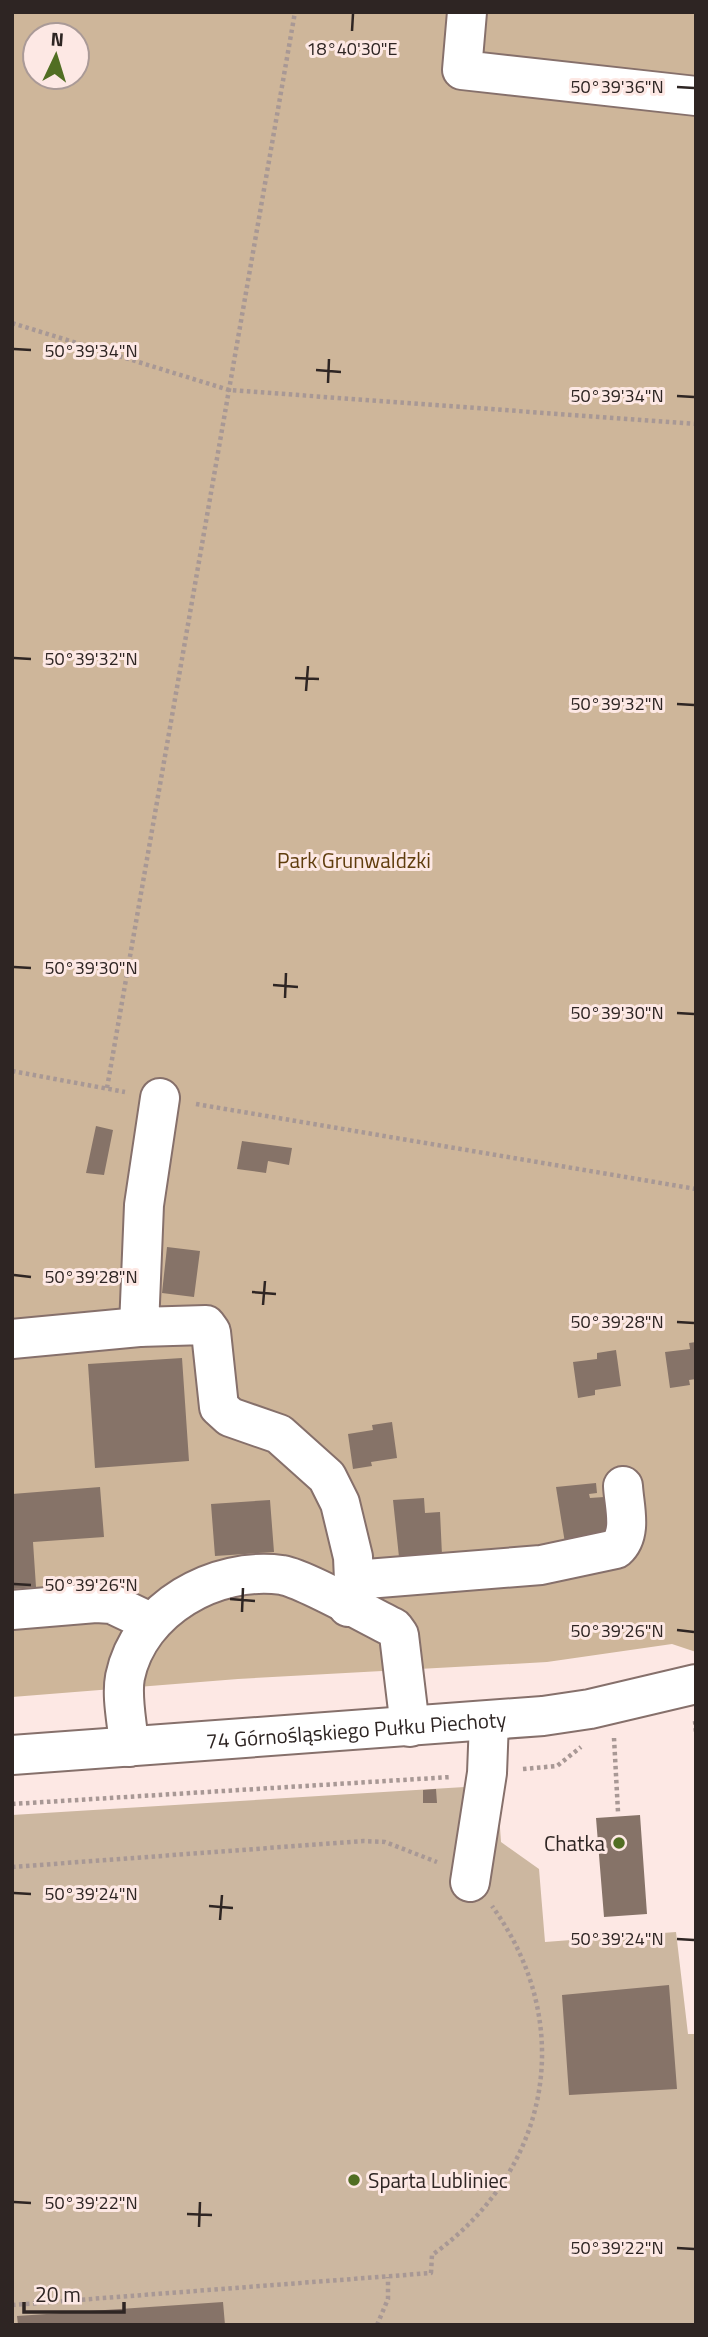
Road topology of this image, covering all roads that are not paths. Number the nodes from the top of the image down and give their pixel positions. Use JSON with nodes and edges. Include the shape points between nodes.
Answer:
{"nodes":[{"id":1,"x":467,"y":12,"type":"edge"},
{"id":2,"x":696,"y":96,"type":"edge"},
{"id":3,"x":160,"y":1098,"type":"road end"},
{"id":4,"x":139,"y":1327,"type":"junction"},
{"id":5,"x":12,"y":1339,"type":"edge"},
{"id":6,"x":622,"y":1486,"type":"dead end"},
{"id":7,"x":351,"y":1593,"type":"junction"},
{"id":8,"x":12,"y":1610,"type":"edge"},
{"id":9,"x":152,"y":1623,"type":"junction"},
{"id":10,"x":696,"y":1684,"type":"edge"},
{"id":11,"x":489,"y":1721,"type":"junction"},
{"id":12,"x":410,"y":1727,"type":"junction"},
{"id":13,"x":129,"y":1747,"type":"junction"},
{"id":14,"x":12,"y":1755,"type":"edge"},
{"id":15,"x":470,"y":1882,"type":"road end"}],
"edges":[{"from":1,"to":2,"type":"street","via":[[462,70]]},
{"from":3,"to":4,"type":"street","via":[[144,1205]]},
{"from":4,"to":5,"type":"street"},
{"from":4,"to":7,"type":"street","via":[[206,1325],[211,1332],[219,1408],[230,1417],[279,1434],[327,1477],[341,1503]]},
{"from":6,"to":7,"type":"street","via":[[627,1533],[616,1549],[529,1567]]},
{"from":7,"to":9,"type":"street","via":[[281,1575],[219,1579],[196,1589]]},
{"from":7,"to":12,"type":"street","via":[[399,1635]]},
{"from":8,"to":9,"type":"street","via":[[112,1604]]},
{"from":9,"to":13,"type":"street","via":[[124,1679]]},
{"from":10,"to":11,"type":"street","name":"74 Górnośląskiego Pułku Piechoty","via":[[590,1709]]},
{"from":11,"to":12,"type":"street","name":"74 Górnośląskiego Pułku Piechoty"},
{"from":11,"to":15,"type":"street","via":[[487,1773]]},
{"from":12,"to":13,"type":"street","name":"74 Górnośląskiego Pułku Piechoty"},
{"from":13,"to":14,"type":"street","name":"74 Górnośląskiego Pułku Piechoty"}]}
